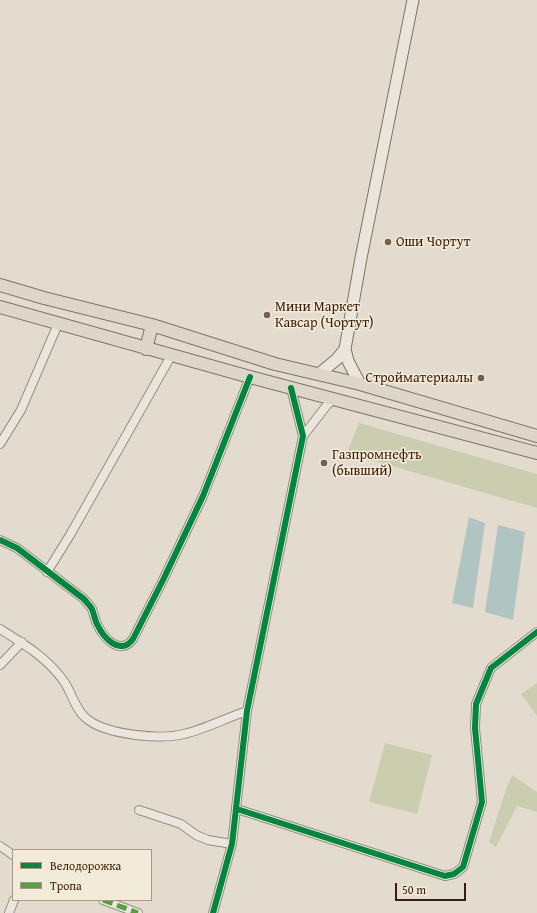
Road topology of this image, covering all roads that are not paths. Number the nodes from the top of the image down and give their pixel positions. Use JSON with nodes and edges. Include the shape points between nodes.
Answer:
{"nodes":[{"id":1,"x":413,"y":0,"type":"edge"},
{"id":2,"x":0,"y":285,"type":"edge"},
{"id":3,"x":0,"y":307,"type":"edge"},
{"id":4,"x":58,"y":324,"type":"junction"},
{"id":5,"x":152,"y":325,"type":"junction"},
{"id":6,"x":146,"y":349,"type":"junction"},
{"id":7,"x":345,"y":349,"type":"junction"},
{"id":8,"x":171,"y":356,"type":"junction"},
{"id":9,"x":319,"y":374,"type":"junction"},
{"id":10,"x":250,"y":377,"type":"junction"},
{"id":11,"x":360,"y":384,"type":"junction"},
{"id":12,"x":292,"y":388,"type":"junction"},
{"id":13,"x":334,"y":399,"type":"junction"},
{"id":14,"x":510,"y":429,"type":"junction"},
{"id":15,"x":303,"y":436,"type":"junction"},
{"id":16,"x":537,"y":436,"type":"edge"},
{"id":17,"x":0,"y":444,"type":"edge"},
{"id":18,"x":506,"y":444,"type":"junction"},
{"id":19,"x":537,"y":453,"type":"edge"},
{"id":20,"x":0,"y":540,"type":"edge"},
{"id":21,"x":47,"y":572,"type":"junction"},
{"id":22,"x":0,"y":629,"type":"edge"},
{"id":23,"x":537,"y":632,"type":"edge"},
{"id":24,"x":22,"y":642,"type":"junction"},
{"id":25,"x":0,"y":665,"type":"edge"},
{"id":26,"x":247,"y":711,"type":"junction"},
{"id":27,"x":237,"y":809,"type":"junction"},
{"id":28,"x":139,"y":810,"type":"dead end"},
{"id":29,"x":232,"y":844,"type":"junction"},
{"id":30,"x":0,"y":846,"type":"edge"},
{"id":31,"x":12,"y":854,"type":"edge"},
{"id":32,"x":14,"y":901,"type":"edge"},
{"id":33,"x":105,"y":901,"type":"edge"},
{"id":34,"x":123,"y":910,"type":"edge"},
{"id":35,"x":9,"y":913,"type":"edge"},
{"id":36,"x":138,"y":913,"type":"edge"},
{"id":37,"x":213,"y":913,"type":"edge"}],
"edges":[{"from":1,"to":7,"type":"street"},
{"from":2,"to":5,"type":"main road"},
{"from":3,"to":4,"type":"main road"},
{"from":4,"to":6,"type":"main road"},
{"from":4,"to":17,"type":"street","via":[[21,410]]},
{"from":5,"to":6,"type":"main road"},
{"from":5,"to":9,"type":"main road","via":[[276,364]]},
{"from":6,"to":8,"type":"main road"},
{"from":7,"to":9,"type":"street"},
{"from":7,"to":11,"type":"street"},
{"from":8,"to":10,"type":"main road"},
{"from":8,"to":21,"type":"street"},
{"from":9,"to":11,"type":"main road"},
{"from":10,"to":12,"type":"main road"},
{"from":10,"to":21,"type":"street","via":[[203,496],[130,643],[122,647],[108,641],[84,599]]},
{"from":11,"to":14,"type":"main road"},
{"from":12,"to":13,"type":"main road"},
{"from":12,"to":15,"type":"street"},
{"from":13,"to":15,"type":"street"},
{"from":13,"to":18,"type":"main road"},
{"from":14,"to":16,"type":"main road"},
{"from":14,"to":18,"type":"main road"},
{"from":15,"to":26,"type":"street"},
{"from":18,"to":19,"type":"main road"},
{"from":20,"to":21,"type":"street","via":[[17,548]]},
{"from":22,"to":24,"type":"street"},
{"from":23,"to":27,"type":"street","via":[[491,668],[476,704],[475,728],[482,802],[463,867],[454,874],[445,876]]},
{"from":24,"to":25,"type":"street"},
{"from":24,"to":26,"type":"street","via":[[49,663],[65,683],[86,718],[112,730],[137,736],[183,734]]},
{"from":26,"to":27,"type":"street"},
{"from":27,"to":29,"type":"street"},
{"from":28,"to":29,"type":"street","via":[[181,824],[196,836]]},
{"from":29,"to":37,"type":"street"},
{"from":30,"to":31,"type":"street"},
{"from":32,"to":35,"type":"street"},
{"from":33,"to":34,"type":"street"},
{"from":34,"to":36,"type":"street"}]}
